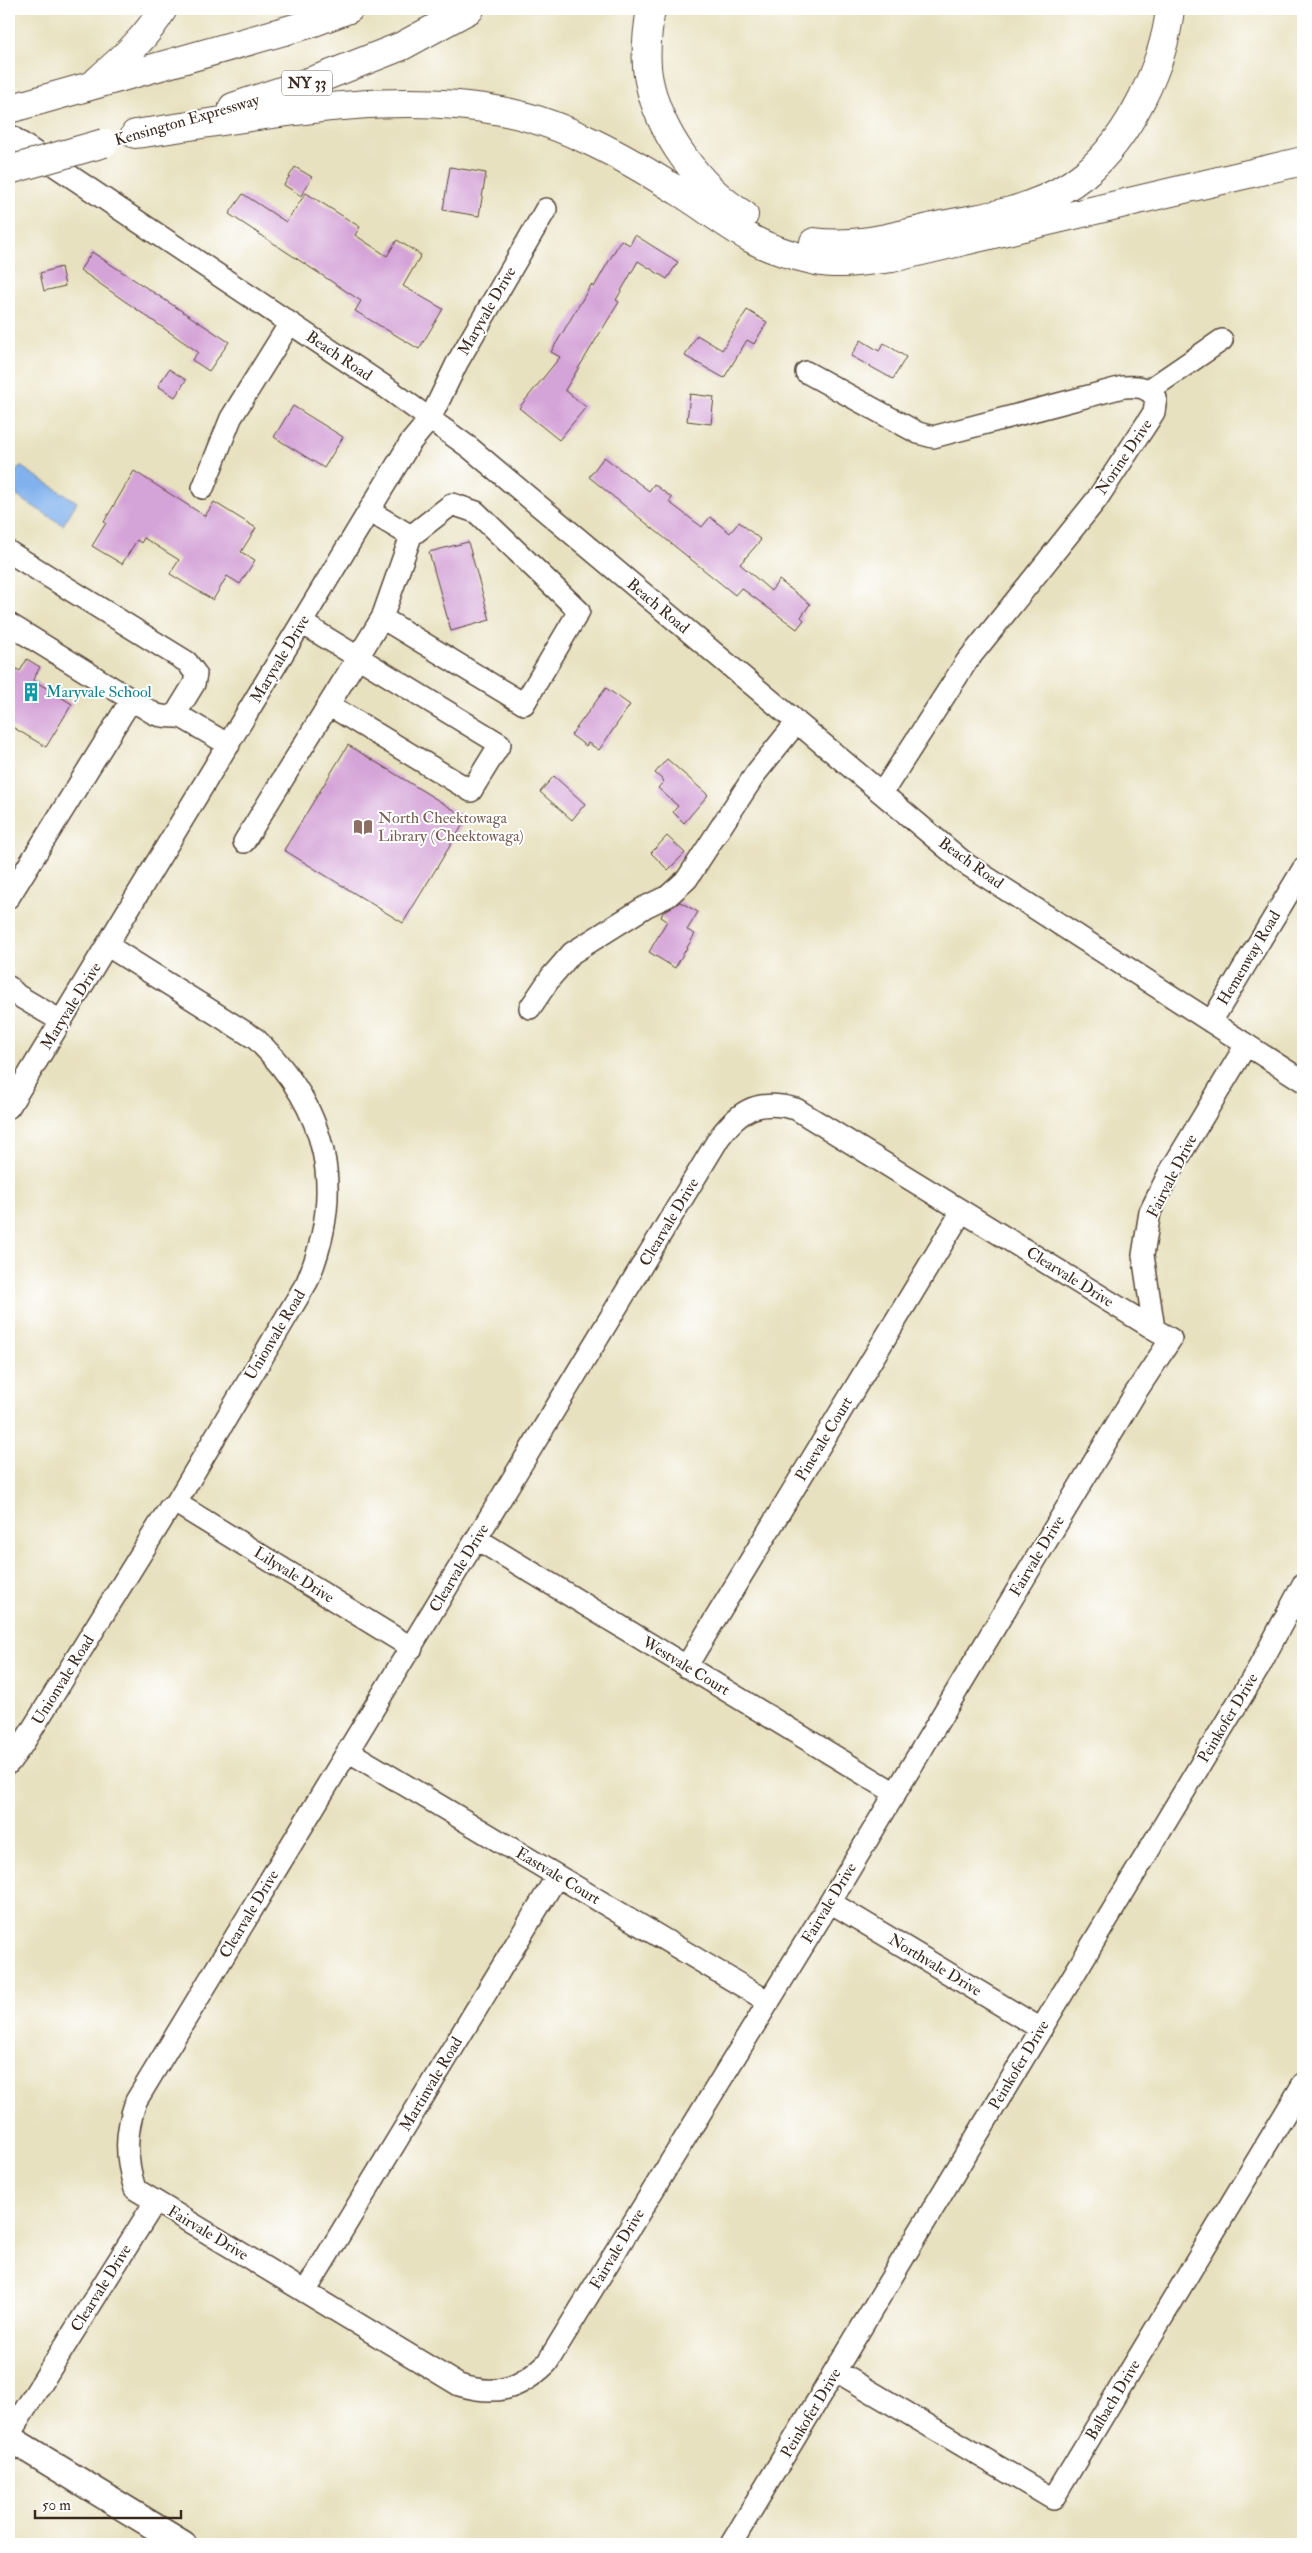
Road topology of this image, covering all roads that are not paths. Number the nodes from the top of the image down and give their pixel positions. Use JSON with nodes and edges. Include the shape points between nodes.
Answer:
{"nodes":[{"id":1,"x":163,"y":9,"type":"edge"},
{"id":2,"x":348,"y":9,"type":"edge"},
{"id":3,"x":470,"y":9,"type":"edge"},
{"id":4,"x":650,"y":9,"type":"edge"},
{"id":5,"x":1170,"y":9,"type":"edge"},
{"id":6,"x":91,"y":86,"type":"junction"},
{"id":7,"x":9,"y":109,"type":"edge"},
{"id":8,"x":135,"y":134,"type":"junction"},
{"id":9,"x":9,"y":135,"type":"edge"},
{"id":10,"x":1303,"y":161,"type":"edge"},
{"id":11,"x":9,"y":170,"type":"edge"},
{"id":12,"x":546,"y":209,"type":"dead end"},
{"id":13,"x":290,"y":323,"type":"junction"},
{"id":14,"x":1222,"y":340,"type":"dead end"},
{"id":15,"x":806,"y":372,"type":"dead end"},
{"id":16,"x":1149,"y":390,"type":"junction"},
{"id":17,"x":430,"y":419,"type":"junction"},
{"id":18,"x":203,"y":488,"type":"dead end"},
{"id":19,"x":369,"y":511,"type":"junction"},
{"id":20,"x":411,"y":536,"type":"junction"},
{"id":21,"x":9,"y":552,"type":"edge"},
{"id":22,"x":382,"y":618,"type":"junction"},
{"id":23,"x":302,"y":623,"type":"junction"},
{"id":24,"x":9,"y":624,"type":"edge"},
{"id":25,"x":358,"y":658,"type":"junction"},
{"id":26,"x":131,"y":700,"type":"junction"},
{"id":27,"x":329,"y":705,"type":"junction"},
{"id":28,"x":175,"y":715,"type":"junction"},
{"id":29,"x":797,"y":722,"type":"junction"},
{"id":30,"x":229,"y":745,"type":"junction"},
{"id":31,"x":882,"y":793,"type":"junction"},
{"id":32,"x":244,"y":842,"type":"dead end"},
{"id":33,"x":1303,"y":869,"type":"edge"},
{"id":34,"x":9,"y":896,"type":"edge"},
{"id":35,"x":108,"y":946,"type":"junction"},
{"id":36,"x":9,"y":987,"type":"edge"},
{"id":37,"x":530,"y":1008,"type":"dead end"},
{"id":38,"x":61,"y":1021,"type":"junction"},
{"id":39,"x":1211,"y":1022,"type":"junction"},
{"id":40,"x":1246,"y":1045,"type":"junction"},
{"id":41,"x":1303,"y":1081,"type":"edge"},
{"id":42,"x":9,"y":1107,"type":"edge"},
{"id":43,"x":962,"y":1211,"type":"junction"},
{"id":44,"x":1154,"y":1329,"type":"junction"},
{"id":45,"x":176,"y":1503,"type":"junction"},
{"id":46,"x":476,"y":1539,"type":"junction"},
{"id":47,"x":1303,"y":1584,"type":"edge"},
{"id":48,"x":412,"y":1648,"type":"junction"},
{"id":49,"x":686,"y":1667,"type":"junction"},
{"id":50,"x":348,"y":1751,"type":"junction"},
{"id":51,"x":9,"y":1763,"type":"edge"},
{"id":52,"x":895,"y":1793,"type":"junction"},
{"id":53,"x":557,"y":1876,"type":"junction"},
{"id":54,"x":830,"y":1902,"type":"junction"},
{"id":55,"x":769,"y":2002,"type":"junction"},
{"id":56,"x":1041,"y":2029,"type":"junction"},
{"id":57,"x":1303,"y":2084,"type":"edge"},
{"id":58,"x":155,"y":2202,"type":"junction"},
{"id":59,"x":305,"y":2292,"type":"junction"},
{"id":60,"x":836,"y":2371,"type":"junction"},
{"id":61,"x":9,"y":2437,"type":"edge"},
{"id":62,"x":183,"y":2544,"type":"edge"},
{"id":63,"x":732,"y":2544,"type":"edge"}],
"edges":[{"from":1,"to":6,"type":"highway","via":[[152,28],[126,56]]},
{"from":2,"to":6,"type":"highway","via":[[309,24]]},
{"from":3,"to":8,"type":"highway","name":"Kensington Expressway","number":"NY 33","via":[[402,46],[326,76],[264,98]]},
{"from":4,"to":5,"type":"highway","via":[[646,59],[649,82],[667,130],[688,163],[735,210],[761,226],[786,236],[833,244],[870,242],[1028,206],[1086,174],[1105,155],[1129,122],[1160,53]]},
{"from":6,"to":7,"type":"highway"},
{"from":8,"to":10,"type":"highway","via":[[367,104],[442,105],[501,111],[554,127],[612,151],[752,240],[819,261],[854,262],[892,258]]},
{"from":8,"to":11,"type":"highway","name":"Kensington Expressway","number":"NY 33","bridge":true},
{"from":9,"to":13,"type":"street","name":"Beach Road"},
{"from":12,"to":17,"type":"street","name":"Maryvale Drive","via":[[458,363]]},
{"from":13,"to":17,"type":"street","name":"Beach Road"},
{"from":13,"to":18,"type":"street","via":[[231,418]]},
{"from":14,"to":16,"type":"street"},
{"from":15,"to":16,"type":"street","via":[[918,433],[934,437],[1123,387],[1139,386]]},
{"from":16,"to":31,"type":"street","name":"Norine Drive","via":[[1156,398],[1148,423],[1097,499],[967,661]]},
{"from":17,"to":19,"type":"street","name":"Maryvale Drive","via":[[410,443]]},
{"from":17,"to":29,"type":"street","name":"Beach Road","via":[[470,448]]},
{"from":19,"to":20,"type":"street"},
{"from":19,"to":23,"type":"street","name":"Maryvale Drive"},
{"from":20,"to":22,"type":"street"},
{"from":20,"to":22,"type":"street","via":[[452,504],[476,512],[579,611],[524,704]]},
{"from":21,"to":28,"type":"street","via":[[187,662],[196,674],[194,684]]},
{"from":22,"to":25,"type":"street"},
{"from":23,"to":25,"type":"street"},
{"from":23,"to":30,"type":"street","name":"Maryvale Drive"},
{"from":24,"to":26,"type":"street"},
{"from":25,"to":27,"type":"street"},
{"from":25,"to":27,"type":"street","via":[[500,744],[471,791]]},
{"from":26,"to":28,"type":"street","via":[[158,716],[168,718]]},
{"from":26,"to":34,"type":"street"},
{"from":27,"to":32,"type":"street"},
{"from":28,"to":30,"type":"street"},
{"from":29,"to":31,"type":"street","name":"Beach Road"},
{"from":29,"to":37,"type":"street","via":[[756,773],[687,879],[668,896],[572,954]]},
{"from":30,"to":35,"type":"street","name":"Maryvale Drive"},
{"from":31,"to":39,"type":"street","name":"Beach Road","via":[[966,864]]},
{"from":33,"to":39,"type":"street","name":"Hemenway Road"},
{"from":35,"to":38,"type":"street","name":"Maryvale Drive"},
{"from":35,"to":45,"type":"street","name":"Unionvale Road","via":[[256,1038],[308,1106],[327,1165],[328,1202],[324,1227],[307,1282]]},
{"from":36,"to":38,"type":"street"},
{"from":38,"to":42,"type":"street","name":"Maryvale Drive"},
{"from":39,"to":40,"type":"street","name":"Beach Road"},
{"from":40,"to":41,"type":"street","name":"Beach Road"},
{"from":40,"to":44,"type":"street","name":"Fairvale Drive","via":[[1168,1175],[1150,1212],[1143,1255]]},
{"from":43,"to":44,"type":"street","name":"Clearvale Drive"},
{"from":43,"to":46,"type":"street","name":"Clearvale Drive","via":[[796,1109],[770,1105],[750,1108],[739,1114],[714,1146]]},
{"from":43,"to":49,"type":"street","name":"Pinevale Court"},
{"from":44,"to":52,"type":"street","name":"Fairvale Drive","via":[[1171,1339]]},
{"from":45,"to":48,"type":"street","name":"Lilyvale Drive"},
{"from":45,"to":51,"type":"street","name":"Unionvale Road","via":[[170,1507]]},
{"from":46,"to":48,"type":"street","name":"Clearvale Drive"},
{"from":46,"to":49,"type":"street","name":"Westvale Court"},
{"from":47,"to":56,"type":"street","name":"Peinkofer Drive","via":[[1258,1670]]},
{"from":48,"to":50,"type":"street","name":"Clearvale Drive"},
{"from":49,"to":52,"type":"street","name":"Westvale Court"},
{"from":50,"to":53,"type":"street","name":"Eastvale Court"},
{"from":50,"to":58,"type":"street","name":"Clearvale Drive","via":[[136,2101],[126,2144],[128,2165],[135,2189]]},
{"from":52,"to":54,"type":"street","name":"Fairvale Drive"},
{"from":53,"to":55,"type":"street","name":"Eastvale Court"},
{"from":53,"to":59,"type":"street","name":"Martinvale Road"},
{"from":54,"to":55,"type":"street","name":"Fairvale Drive"},
{"from":54,"to":56,"type":"street","name":"Northvale Drive"},
{"from":55,"to":59,"type":"street","name":"Fairvale Drive","via":[[554,2352],[532,2378],[495,2391],[459,2385]]},
{"from":56,"to":60,"type":"street","name":"Peinkofer Drive"},
{"from":57,"to":60,"type":"street","name":"Balbach Drive","via":[[1053,2499]]},
{"from":58,"to":59,"type":"street","name":"Fairvale Drive"},
{"from":58,"to":61,"type":"street","name":"Clearvale Drive"},
{"from":60,"to":63,"type":"street","name":"Peinkofer Drive"},
{"from":61,"to":62,"type":"main road"}]}
